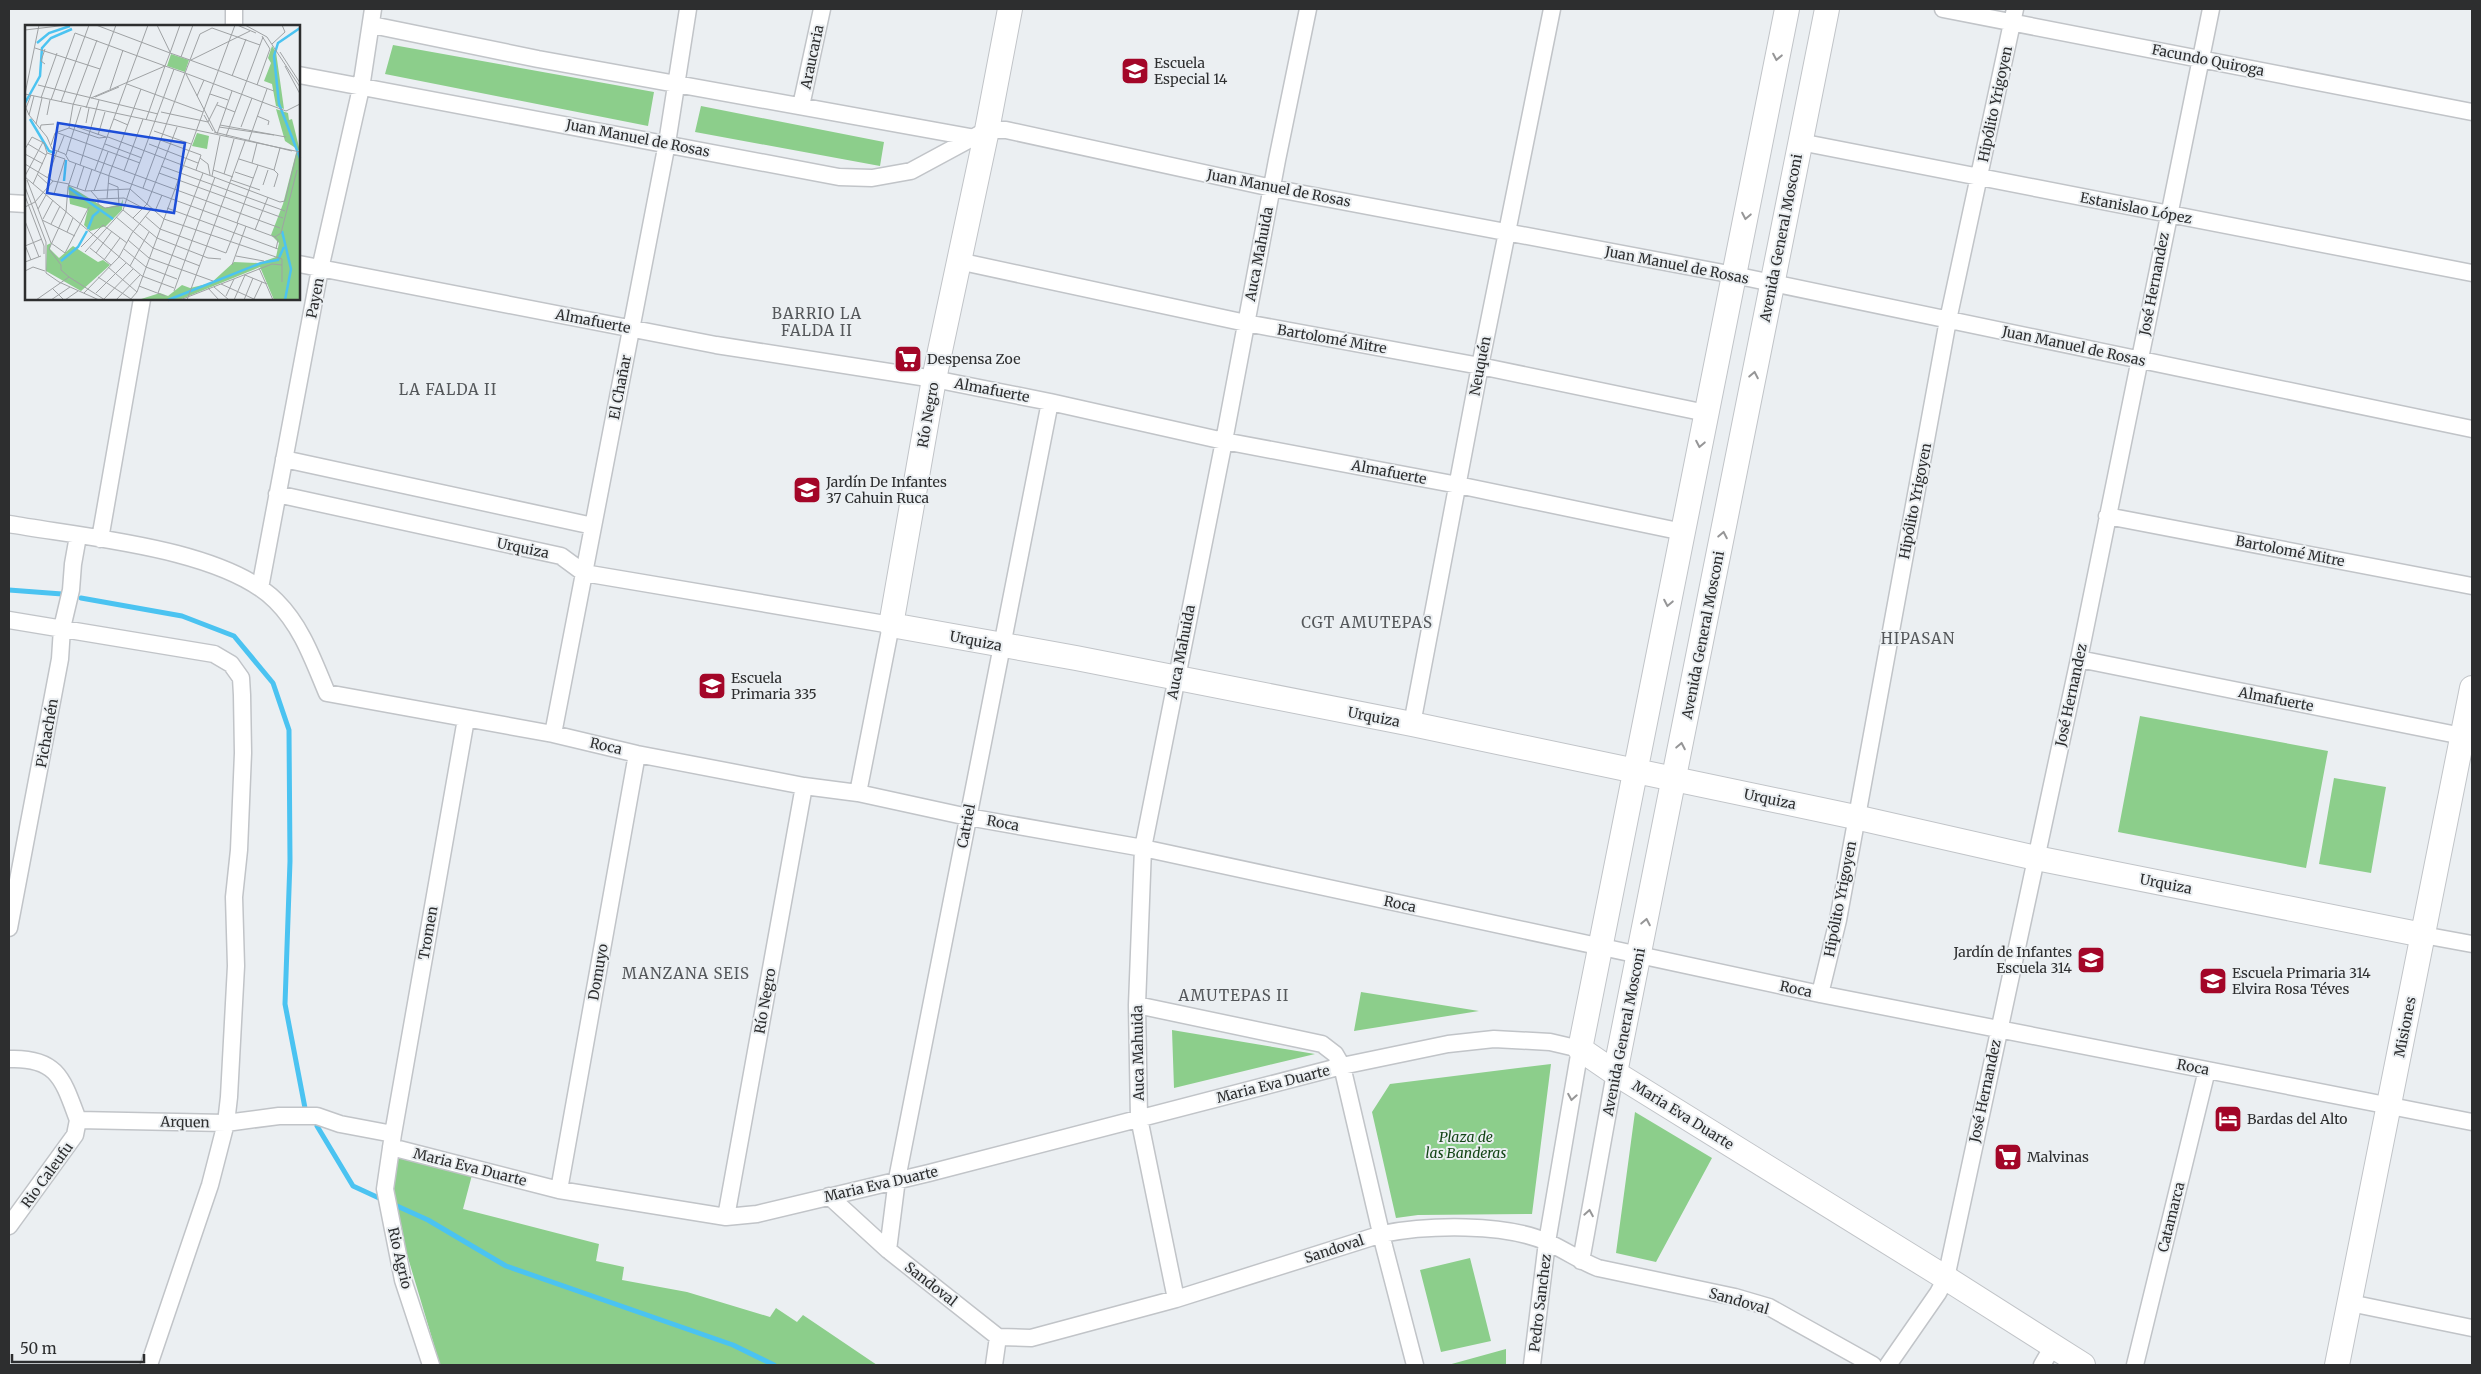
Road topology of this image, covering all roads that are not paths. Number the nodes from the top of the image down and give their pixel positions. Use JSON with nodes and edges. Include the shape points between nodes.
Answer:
{"nodes":[{"id":1,"x":234,"y":9,"type":"edge"},
{"id":2,"x":688,"y":9,"type":"edge"},
{"id":3,"x":822,"y":9,"type":"edge"},
{"id":4,"x":1010,"y":9,"type":"edge"},
{"id":5,"x":1308,"y":9,"type":"edge"},
{"id":6,"x":1552,"y":9,"type":"edge"},
{"id":7,"x":1787,"y":9,"type":"edge"},
{"id":8,"x":1827,"y":9,"type":"edge"},
{"id":9,"x":1943,"y":9,"type":"edge"},
{"id":10,"x":2212,"y":9,"type":"edge"},
{"id":11,"x":2013,"y":15,"type":"edge"},
{"id":12,"x":372,"y":17,"type":"edge"},
{"id":13,"x":234,"y":25,"type":"edge"},
{"id":14,"x":2200,"y":58,"type":"junction"},
{"id":15,"x":300,"y":75,"type":"edge"},
{"id":16,"x":676,"y":84,"type":"junction"},
{"id":17,"x":361,"y":88,"type":"junction"},
{"id":18,"x":801,"y":106,"type":"junction"},
{"id":19,"x":2472,"y":112,"type":"edge"},
{"id":20,"x":979,"y":133,"type":"junction"},
{"id":21,"x":1800,"y":142,"type":"junction"},
{"id":22,"x":667,"y":143,"type":"junction"},
{"id":23,"x":1979,"y":177,"type":"junction"},
{"id":24,"x":1272,"y":188,"type":"junction"},
{"id":25,"x":2168,"y":214,"type":"junction"},
{"id":26,"x":1508,"y":232,"type":"junction"},
{"id":27,"x":958,"y":261,"type":"junction"},
{"id":28,"x":300,"y":264,"type":"edge"},
{"id":29,"x":320,"y":269,"type":"junction"},
{"id":30,"x":2472,"y":273,"type":"edge"},
{"id":31,"x":1734,"y":275,"type":"junction"},
{"id":32,"x":1772,"y":283,"type":"junction"},
{"id":33,"x":142,"y":300,"type":"edge"},
{"id":34,"x":1948,"y":320,"type":"junction"},
{"id":35,"x":1246,"y":323,"type":"junction"},
{"id":36,"x":631,"y":328,"type":"junction"},
{"id":37,"x":2139,"y":360,"type":"junction"},
{"id":38,"x":1480,"y":366,"type":"junction"},
{"id":39,"x":934,"y":379,"type":"junction"},
{"id":40,"x":1050,"y":402,"type":"junction"},
{"id":41,"x":1706,"y":413,"type":"junction"},
{"id":42,"x":2472,"y":429,"type":"edge"},
{"id":43,"x":1224,"y":441,"type":"junction"},
{"id":44,"x":284,"y":459,"type":"junction"},
{"id":45,"x":1458,"y":484,"type":"junction"},
{"id":46,"x":277,"y":494,"type":"junction"},
{"id":47,"x":2107,"y":516,"type":"junction"},
{"id":48,"x":9,"y":524,"type":"edge"},
{"id":49,"x":593,"y":526,"type":"junction"},
{"id":50,"x":1683,"y":532,"type":"junction"},
{"id":51,"x":78,"y":536,"type":"junction"},
{"id":52,"x":100,"y":539,"type":"junction"},
{"id":53,"x":584,"y":573,"type":"junction"},
{"id":54,"x":2472,"y":586,"type":"edge"},
{"id":55,"x":260,"y":588,"type":"junction"},
{"id":56,"x":9,"y":620,"type":"edge"},
{"id":57,"x":891,"y":625,"type":"junction"},
{"id":58,"x":62,"y":628,"type":"junction"},
{"id":59,"x":1002,"y":646,"type":"junction"},
{"id":60,"x":2079,"y":659,"type":"junction"},
{"id":61,"x":1176,"y":678,"type":"junction"},
{"id":62,"x":2472,"y":688,"type":"edge"},
{"id":63,"x":466,"y":718,"type":"junction"},
{"id":64,"x":1412,"y":724,"type":"junction"},
{"id":65,"x":553,"y":734,"type":"junction"},
{"id":66,"x":2467,"y":737,"type":"edge"},
{"id":67,"x":637,"y":754,"type":"junction"},
{"id":68,"x":1635,"y":771,"type":"junction"},
{"id":69,"x":1674,"y":780,"type":"junction"},
{"id":70,"x":804,"y":786,"type":"junction"},
{"id":71,"x":858,"y":792,"type":"junction"},
{"id":72,"x":968,"y":817,"type":"junction"},
{"id":73,"x":1856,"y":817,"type":"junction"},
{"id":74,"x":1143,"y":848,"type":"junction"},
{"id":75,"x":2036,"y":858,"type":"junction"},
{"id":76,"x":9,"y":928,"type":"edge"},
{"id":77,"x":2423,"y":935,"type":"junction"},
{"id":78,"x":2472,"y":944,"type":"edge"},
{"id":79,"x":1600,"y":947,"type":"junction"},
{"id":80,"x":1639,"y":956,"type":"junction"},
{"id":81,"x":1820,"y":994,"type":"junction"},
{"id":82,"x":1137,"y":1005,"type":"junction"},
{"id":83,"x":1999,"y":1028,"type":"junction"},
{"id":84,"x":1580,"y":1048,"type":"junction"},
{"id":85,"x":9,"y":1059,"type":"edge"},
{"id":86,"x":1342,"y":1066,"type":"junction"},
{"id":87,"x":2207,"y":1070,"type":"junction"},
{"id":88,"x":1616,"y":1073,"type":"junction"},
{"id":89,"x":2389,"y":1107,"type":"junction"},
{"id":90,"x":1139,"y":1118,"type":"junction"},
{"id":91,"x":78,"y":1120,"type":"junction"},
{"id":92,"x":2472,"y":1122,"type":"edge"},
{"id":93,"x":226,"y":1123,"type":"junction"},
{"id":94,"x":392,"y":1141,"type":"junction"},
{"id":95,"x":896,"y":1180,"type":"junction"},
{"id":96,"x":559,"y":1190,"type":"junction"},
{"id":97,"x":830,"y":1196,"type":"junction"},
{"id":98,"x":15,"y":1206,"type":"edge"},
{"id":99,"x":726,"y":1217,"type":"junction"},
{"id":100,"x":9,"y":1226,"type":"edge"},
{"id":101,"x":1382,"y":1234,"type":"junction"},
{"id":102,"x":1547,"y":1242,"type":"junction"},
{"id":103,"x":888,"y":1250,"type":"junction"},
{"id":104,"x":1581,"y":1261,"type":"junction"},
{"id":105,"x":1946,"y":1278,"type":"junction"},
{"id":106,"x":1176,"y":1299,"type":"junction"},
{"id":107,"x":2350,"y":1303,"type":"junction"},
{"id":108,"x":2472,"y":1328,"type":"edge"},
{"id":109,"x":998,"y":1337,"type":"junction"},
{"id":110,"x":2048,"y":1356,"type":"edge"},
{"id":111,"x":148,"y":1365,"type":"edge"},
{"id":112,"x":431,"y":1365,"type":"edge"},
{"id":113,"x":994,"y":1365,"type":"edge"},
{"id":114,"x":1415,"y":1365,"type":"edge"},
{"id":115,"x":1532,"y":1365,"type":"edge"},
{"id":116,"x":1873,"y":1365,"type":"edge"},
{"id":117,"x":1888,"y":1365,"type":"edge"},
{"id":118,"x":2082,"y":1365,"type":"edge"},
{"id":119,"x":2135,"y":1365,"type":"edge"},
{"id":120,"x":2337,"y":1365,"type":"edge"}],
"edges":[{"from":1,"to":13,"type":"street"},
{"from":2,"to":16,"type":"street","name":"El Chañar"},
{"from":3,"to":18,"type":"street","name":"Araucaria"},
{"from":4,"to":20,"type":"street","name":"Río Negro"},
{"from":5,"to":24,"type":"street","name":"Auca Mahuida"},
{"from":6,"to":26,"type":"street","name":"Neuquén"},
{"from":7,"to":31,"type":"street","one_way":true},
{"from":8,"to":21,"type":"street","name":"Avenida General Mosconi"},
{"from":9,"to":11,"type":"street","name":"Facundo Quiroga"},
{"from":10,"to":14,"type":"street","name":"José Hernandez"},
{"from":11,"to":14,"type":"street","name":"Facundo Quiroga"},
{"from":11,"to":23,"type":"street","name":"Hipólito Yrigoyen"},
{"from":12,"to":16,"type":"street","name":"Juan Manuel de Rosas"},
{"from":12,"to":17,"type":"street","name":"Payen"},
{"from":14,"to":19,"type":"street","name":"Facundo Quiroga"},
{"from":14,"to":25,"type":"street","name":"José Hernandez"},
{"from":15,"to":17,"type":"street","name":"Juan Manuel de Rosas"},
{"from":16,"to":18,"type":"street","name":"Juan Manuel de Rosas"},
{"from":16,"to":22,"type":"street","name":"El Chañar"},
{"from":17,"to":22,"type":"street","name":"Juan Manuel de Rosas"},
{"from":17,"to":29,"type":"street","name":"Payen"},
{"from":18,"to":20,"type":"street","name":"Juan Manuel de Rosas"},
{"from":20,"to":22,"type":"street","name":"Juan Manuel de Rosas","via":[[910,171],[872,178],[839,177]]},
{"from":20,"to":24,"type":"street","name":"Juan Manuel de Rosas","via":[[1006,130]]},
{"from":20,"to":27,"type":"street","name":"Río Negro"},
{"from":21,"to":23,"type":"street","name":"Estanislao López"},
{"from":21,"to":32,"type":"street","name":"Avenida General Mosconi"},
{"from":22,"to":36,"type":"street","name":"El Chañar"},
{"from":23,"to":25,"type":"street","name":"Estanislao López"},
{"from":23,"to":34,"type":"street","name":"Hipólito Yrigoyen"},
{"from":24,"to":26,"type":"street","name":"Juan Manuel de Rosas"},
{"from":24,"to":35,"type":"street","name":"Auca Mahuida"},
{"from":25,"to":30,"type":"street","name":"Estanislao López"},
{"from":25,"to":37,"type":"street","name":"José Hernandez"},
{"from":26,"to":31,"type":"street","name":"Juan Manuel de Rosas"},
{"from":26,"to":38,"type":"street","name":"Neuquén"},
{"from":27,"to":35,"type":"street","name":"Bartolomé Mitre"},
{"from":27,"to":39,"type":"street","name":"Río Negro"},
{"from":28,"to":29,"type":"street","name":"Almafuerte"},
{"from":29,"to":36,"type":"street","name":"Almafuerte"},
{"from":29,"to":44,"type":"street","name":"Payen"},
{"from":31,"to":32,"type":"street","name":"Juan Manuel de Rosas"},
{"from":31,"to":41,"type":"street"},
{"from":32,"to":34,"type":"street","name":"Juan Manuel de Rosas"},
{"from":69,"to":32,"type":"street","name":"Avenida General Mosconi","one_way":true},
{"from":33,"to":52,"type":"street"},
{"from":34,"to":37,"type":"street","name":"Juan Manuel de Rosas"},
{"from":34,"to":73,"type":"street","name":"Hipólito Yrigoyen"},
{"from":35,"to":38,"type":"street","name":"Bartolomé Mitre"},
{"from":35,"to":43,"type":"street","name":"Auca Mahuida"},
{"from":36,"to":39,"type":"street","name":"Almafuerte","via":[[716,345]]},
{"from":36,"to":49,"type":"street","name":"El Chañar"},
{"from":37,"to":42,"type":"street","name":"Juan Manuel de Rosas"},
{"from":37,"to":47,"type":"street","name":"José Hernandez"},
{"from":38,"to":41,"type":"street","name":"Bartolomé Mitre"},
{"from":38,"to":45,"type":"street","name":"Neuquén"},
{"from":39,"to":40,"type":"street","name":"Almafuerte"},
{"from":39,"to":57,"type":"street","name":"Río Negro"},
{"from":40,"to":43,"type":"street","name":"Almafuerte"},
{"from":40,"to":59,"type":"street","name":"Catriel"},
{"from":41,"to":50,"type":"street","one_way":true},
{"from":43,"to":45,"type":"street","name":"Almafuerte"},
{"from":43,"to":61,"type":"street","name":"Auca Mahuida"},
{"from":44,"to":46,"type":"street","name":"Payen"},
{"from":44,"to":49,"type":"street"},
{"from":45,"to":50,"type":"street","name":"Almafuerte"},
{"from":45,"to":64,"type":"street","name":"Neuquén"},
{"from":46,"to":53,"type":"street","name":"Urquiza","via":[[561,556]]},
{"from":46,"to":55,"type":"street","name":"Payen"},
{"from":47,"to":54,"type":"street","name":"Bartolomé Mitre"},
{"from":47,"to":60,"type":"street","name":"José Hernandez"},
{"from":48,"to":51,"type":"street"},
{"from":49,"to":53,"type":"street","name":"El Chañar"},
{"from":50,"to":68,"type":"street","one_way":true},
{"from":51,"to":52,"type":"street"},
{"from":51,"to":58,"type":"street","name":"Pichachén"},
{"from":52,"to":55,"type":"street","via":[[183,556],[225,569]]},
{"from":53,"to":57,"type":"street","name":"Urquiza"},
{"from":53,"to":65,"type":"street","name":"El Chañar"},
{"from":55,"to":63,"type":"street","name":"Roca","via":[[276,601],[301,632],[326,694]]},
{"from":56,"to":58,"type":"street"},
{"from":57,"to":59,"type":"street","name":"Urquiza"},
{"from":57,"to":71,"type":"street","name":"Río Negro"},
{"from":58,"to":76,"type":"street","name":"Pichachén","via":[[60,659]]},
{"from":58,"to":93,"type":"street","via":[[214,654],[231,664],[241,678],[243,754],[234,897],[236,966]]},
{"from":59,"to":61,"type":"street","name":"Urquiza"},
{"from":59,"to":72,"type":"street","name":"Catriel"},
{"from":60,"to":66,"type":"street","name":"Almafuerte"},
{"from":60,"to":75,"type":"street","name":"José Hernandez"},
{"from":61,"to":64,"type":"street","name":"Urquiza"},
{"from":61,"to":74,"type":"street","name":"Auca Mahuida"},
{"from":62,"to":66,"type":"street","name":"Misiones"},
{"from":63,"to":65,"type":"street","name":"Roca"},
{"from":63,"to":94,"type":"street","name":"Tromen"},
{"from":64,"to":68,"type":"street","name":"Urquiza"},
{"from":65,"to":67,"type":"street","name":"Roca"},
{"from":66,"to":77,"type":"street","name":"Misiones"},
{"from":67,"to":70,"type":"street","name":"Roca"},
{"from":67,"to":96,"type":"street","name":"Domuyo"},
{"from":68,"to":69,"type":"street","name":"Urquiza"},
{"from":68,"to":79,"type":"street"},
{"from":69,"to":73,"type":"street","name":"Urquiza"},
{"from":80,"to":69,"type":"street","name":"Avenida General Mosconi","one_way":true},
{"from":70,"to":71,"type":"street","name":"Roca"},
{"from":70,"to":99,"type":"street","name":"Río Negro"},
{"from":71,"to":72,"type":"street","name":"Roca"},
{"from":72,"to":74,"type":"street","name":"Roca"},
{"from":72,"to":95,"type":"street","name":"Catriel"},
{"from":73,"to":75,"type":"street","name":"Urquiza"},
{"from":73,"to":81,"type":"street","name":"Hipólito Yrigoyen","via":[[1838,920]]},
{"from":74,"to":79,"type":"street","name":"Roca"},
{"from":74,"to":82,"type":"street","name":"Auca Mahuida"},
{"from":75,"to":77,"type":"street","name":"Urquiza"},
{"from":75,"to":83,"type":"street","name":"José Hernandez"},
{"from":77,"to":78,"type":"street","name":"Urquiza"},
{"from":77,"to":89,"type":"street","name":"Misiones"},
{"from":79,"to":80,"type":"street","name":"Roca"},
{"from":79,"to":84,"type":"street"},
{"from":80,"to":81,"type":"street","name":"Roca"},
{"from":80,"to":88,"type":"street","name":"Avenida General Mosconi"},
{"from":81,"to":83,"type":"street","name":"Roca"},
{"from":82,"to":86,"type":"street","via":[[1322,1044],[1335,1054]]},
{"from":82,"to":90,"type":"street","name":"Auca Mahuida"},
{"from":83,"to":87,"type":"street","name":"Roca"},
{"from":83,"to":105,"type":"street","name":"José Hernandez"},
{"from":84,"to":86,"type":"street","name":"Maria Eva Duarte","via":[[1550,1042],[1494,1039],[1448,1044]]},
{"from":84,"to":88,"type":"street","name":"Maria Eva Duarte"},
{"from":84,"to":102,"type":"street","one_way":true},
{"from":85,"to":91,"type":"street","via":[[52,1067],[64,1082]]},
{"from":86,"to":90,"type":"street","name":"Maria Eva Duarte"},
{"from":86,"to":101,"type":"street"},
{"from":87,"to":89,"type":"street","name":"Roca"},
{"from":87,"to":119,"type":"street","name":"Catamarca"},
{"from":104,"to":88,"type":"street","name":"Avenida General Mosconi","one_way":true},
{"from":88,"to":105,"type":"street","name":"Maria Eva Duarte"},
{"from":89,"to":92,"type":"street","name":"Roca"},
{"from":89,"to":107,"type":"street","name":"Misiones"},
{"from":90,"to":95,"type":"street","name":"Maria Eva Duarte"},
{"from":90,"to":106,"type":"street","name":"Auca Mahuida"},
{"from":91,"to":93,"type":"street","name":"Arquen"},
{"from":91,"to":98,"type":"street","name":"Rio Caleufu","via":[[75,1135]]},
{"from":93,"to":94,"type":"street","name":"Arquen","via":[[279,1116],[317,1116]]},
{"from":93,"to":111,"type":"street","via":[[210,1185]]},
{"from":94,"to":96,"type":"street","name":"Maria Eva Duarte"},
{"from":94,"to":112,"type":"street","name":"Rio Agrio","via":[[386,1189],[403,1280]]},
{"from":95,"to":97,"type":"street","name":"Maria Eva Duarte"},
{"from":95,"to":103,"type":"street","name":"Catriel"},
{"from":96,"to":99,"type":"street","name":"Maria Eva Duarte"},
{"from":97,"to":99,"type":"street","name":"Maria Eva Duarte","via":[[758,1214]]},
{"from":97,"to":103,"type":"street","name":"Sandoval"},
{"from":98,"to":100,"type":"street","name":"Rio Caleufu"},
{"from":101,"to":102,"type":"street","name":"Sandoval","via":[[1412,1228],[1487,1229],[1514,1232]]},
{"from":101,"to":106,"type":"street","name":"Sandoval"},
{"from":101,"to":114,"type":"street"},
{"from":102,"to":104,"type":"street","name":"Sandoval"},
{"from":102,"to":115,"type":"street","name":"Pedro Sanchez"},
{"from":103,"to":109,"type":"street","name":"Sandoval"},
{"from":104,"to":116,"type":"street","name":"Sandoval","via":[[1598,1268],[1769,1307]]},
{"from":105,"to":110,"type":"street","name":"Maria Eva Duarte"},
{"from":105,"to":117,"type":"street","name":"José Hernandez"},
{"from":106,"to":109,"type":"street","name":"Sandoval","via":[[1031,1338]]},
{"from":107,"to":108,"type":"street"},
{"from":107,"to":120,"type":"street","name":"Misiones"},
{"from":109,"to":113,"type":"street"},
{"from":110,"to":118,"type":"street","name":"Maria Eva Duarte"}]}
